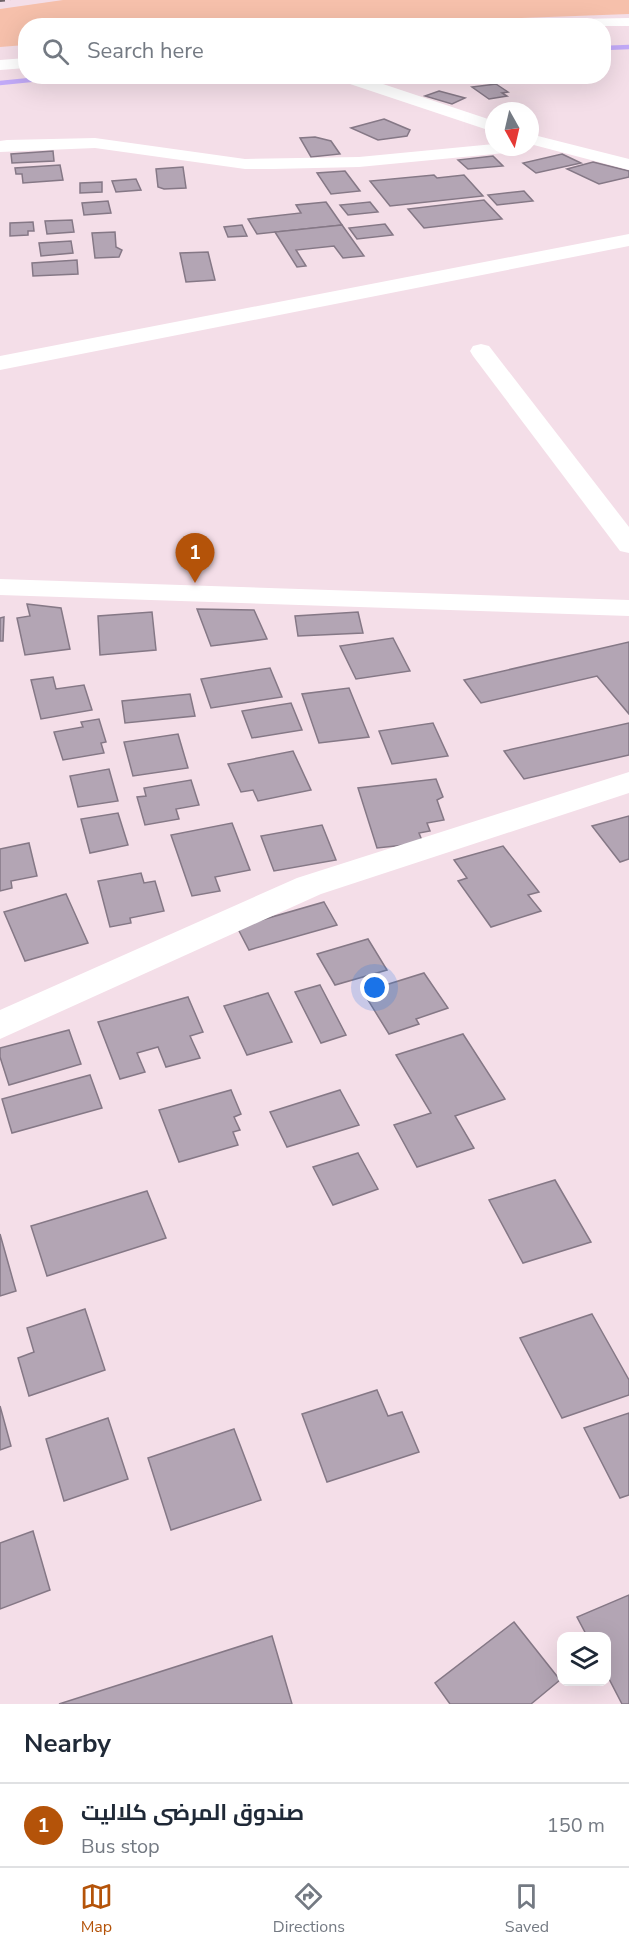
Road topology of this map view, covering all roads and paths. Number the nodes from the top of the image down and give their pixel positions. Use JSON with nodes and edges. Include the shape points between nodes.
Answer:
{"nodes":[{"id":1,"x":611,"y":22,"type":"edge"},
{"id":2,"x":629,"y":22,"type":"edge"},
{"id":3,"x":629,"y":33,"type":"edge"},
{"id":4,"x":611,"y":34,"type":"edge"},
{"id":5,"x":18,"y":51,"type":"edge"},
{"id":6,"x":0,"y":52,"type":"edge"},
{"id":7,"x":18,"y":64,"type":"edge"},
{"id":8,"x":0,"y":65,"type":"edge"},
{"id":9,"x":365,"y":84,"type":"edge"},
{"id":10,"x":485,"y":124,"type":"edge"},
{"id":11,"x":539,"y":143,"type":"edge"},
{"id":12,"x":0,"y":147,"type":"edge"},
{"id":13,"x":485,"y":150,"type":"edge"},
{"id":14,"x":629,"y":165,"type":"edge"},
{"id":15,"x":629,"y":234,"type":"edge"},
{"id":16,"x":629,"y":240,"type":"edge"},
{"id":17,"x":0,"y":349,"type":"edge"},
{"id":18,"x":481,"y":351,"type":"dead end"},
{"id":19,"x":0,"y":363,"type":"edge"},
{"id":20,"x":629,"y":545,"type":"edge"},
{"id":21,"x":0,"y":587,"type":"edge"},
{"id":22,"x":629,"y":608,"type":"edge"},
{"id":23,"x":629,"y":782,"type":"edge"},
{"id":24,"x":0,"y":1025,"type":"edge"}],
"edges":[{"from":1,"to":2,"type":"main road"},
{"from":3,"to":4,"type":"main road"},
{"from":5,"to":6,"type":"main road"},
{"from":7,"to":8,"type":"main road"},
{"from":9,"to":10,"type":"main road"},
{"from":11,"to":14,"type":"main road"},
{"from":12,"to":13,"type":"main road","via":[[95,143],[245,164],[359,162]]},
{"from":15,"to":17,"type":"main road"},
{"from":16,"to":19,"type":"main road"},
{"from":18,"to":20,"type":"main road"},
{"from":21,"to":22,"type":"main road"},
{"from":23,"to":24,"type":"main road","via":[[309,886]]}]}
